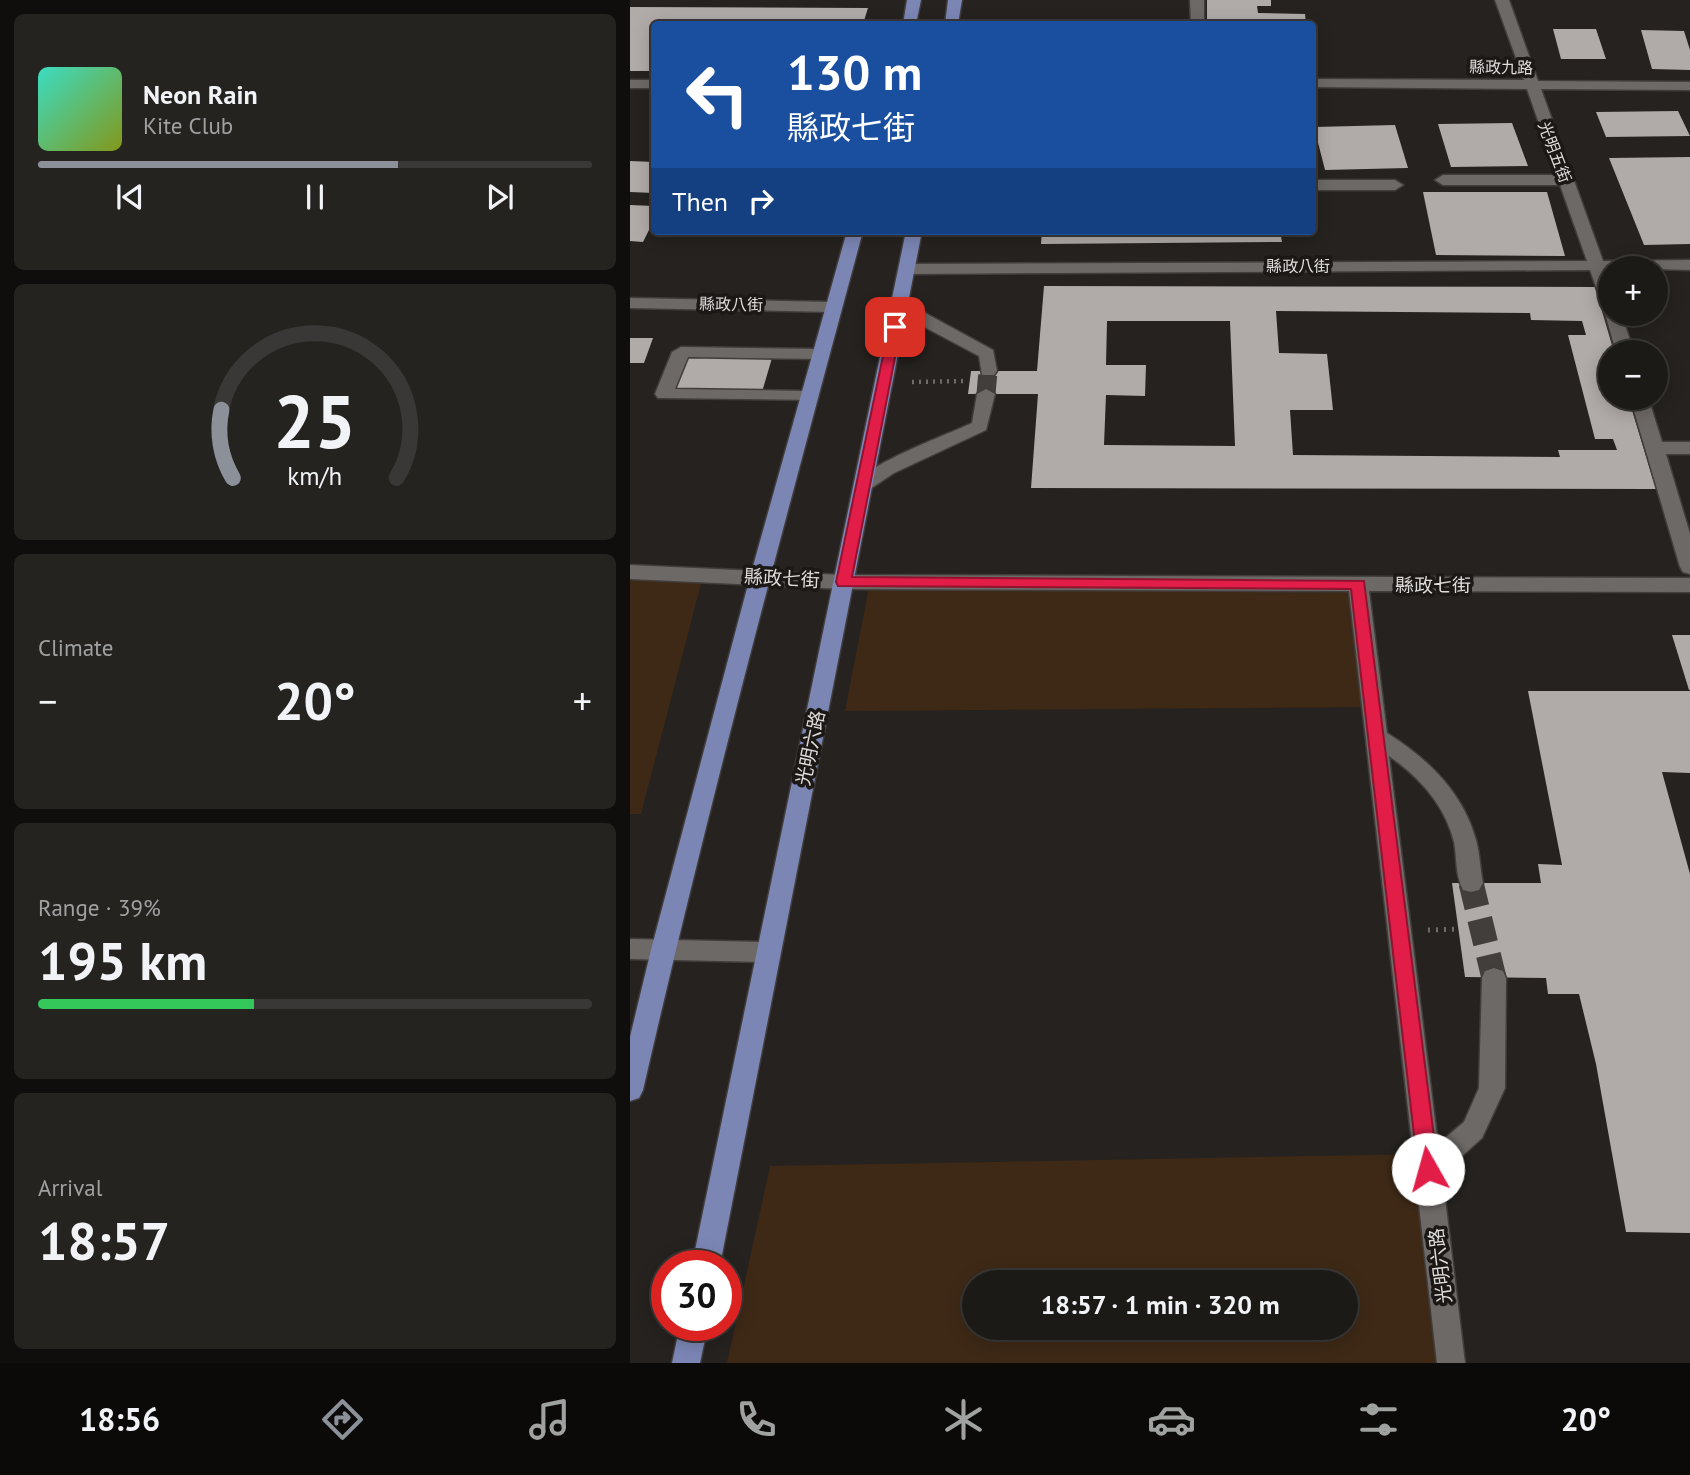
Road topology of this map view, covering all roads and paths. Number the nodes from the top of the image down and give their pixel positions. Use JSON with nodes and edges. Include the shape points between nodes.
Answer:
{"nodes":[{"id":1,"x":914,"y":0,"type":"edge"},
{"id":2,"x":955,"y":0,"type":"edge"},
{"id":3,"x":1197,"y":0,"type":"edge"},
{"id":4,"x":1502,"y":0,"type":"edge"},
{"id":5,"x":910,"y":21,"type":"edge"},
{"id":6,"x":952,"y":21,"type":"edge"},
{"id":7,"x":1198,"y":21,"type":"edge"},
{"id":8,"x":1316,"y":83,"type":"edge"},
{"id":9,"x":630,"y":84,"type":"edge"},
{"id":10,"x":651,"y":84,"type":"edge"},
{"id":11,"x":1532,"y":85,"type":"junction"},
{"id":12,"x":1690,"y":86,"type":"edge"},
{"id":13,"x":1443,"y":180,"type":"dead end"},
{"id":14,"x":1566,"y":180,"type":"junction"},
{"id":15,"x":1316,"y":185,"type":"edge"},
{"id":16,"x":1395,"y":185,"type":"dead end"},
{"id":17,"x":854,"y":235,"type":"edge"},
{"id":18,"x":913,"y":235,"type":"edge"},
{"id":19,"x":1597,"y":264,"type":"junction"},
{"id":20,"x":1690,"y":265,"type":"edge"},
{"id":21,"x":1598,"y":267,"type":"edge"},
{"id":22,"x":906,"y":269,"type":"junction"},
{"id":23,"x":900,"y":300,"type":"junction"},
{"id":24,"x":630,"y":303,"type":"edge"},
{"id":25,"x":832,"y":307,"type":"junction"},
{"id":26,"x":819,"y":354,"type":"junction"},
{"id":27,"x":988,"y":371,"type":"tunnel mouth"},
{"id":28,"x":969,"y":380,"type":"dead end"},
{"id":29,"x":912,"y":382,"type":"dead end"},
{"id":30,"x":986,"y":394,"type":"tunnel mouth"},
{"id":31,"x":808,"y":396,"type":"junction"},
{"id":32,"x":1643,"y":410,"type":"edge"},
{"id":33,"x":1655,"y":448,"type":"junction"},
{"id":34,"x":1690,"y":448,"type":"edge"},
{"id":35,"x":863,"y":485,"type":"junction"},
{"id":36,"x":1690,"y":567,"type":"edge"},
{"id":37,"x":630,"y":572,"type":"edge"},
{"id":38,"x":760,"y":578,"type":"junction"},
{"id":39,"x":844,"y":582,"type":"junction"},
{"id":40,"x":1358,"y":584,"type":"junction"},
{"id":41,"x":1690,"y":585,"type":"edge"},
{"id":42,"x":1376,"y":737,"type":"junction"},
{"id":43,"x":1471,"y":883,"type":"tunnel mouth"},
{"id":44,"x":630,"y":949,"type":"edge"},
{"id":45,"x":663,"y":950,"type":"junction"},
{"id":46,"x":769,"y":952,"type":"junction"},
{"id":47,"x":1494,"y":978,"type":"tunnel mouth"},
{"id":48,"x":630,"y":1090,"type":"edge"},
{"id":49,"x":1428,"y":1169,"type":"junction"},
{"id":50,"x":709,"y":1250,"type":"edge"},
{"id":51,"x":691,"y":1341,"type":"edge"},
{"id":52,"x":686,"y":1363,"type":"edge"},
{"id":53,"x":1451,"y":1363,"type":"edge"}],
"edges":[{"from":1,"to":5,"type":"main road"},
{"from":2,"to":6,"type":"main road"},
{"from":3,"to":7,"type":"street"},
{"from":4,"to":11,"type":"street","name":"光明五街"},
{"from":8,"to":11,"type":"street","name":"縣政九路"},
{"from":9,"to":10,"type":"street"},
{"from":11,"to":12,"type":"street","name":"縣政九路"},
{"from":11,"to":14,"type":"street","name":"光明五街"},
{"from":13,"to":14,"type":"street"},
{"from":14,"to":19,"type":"street","name":"光明五街"},
{"from":15,"to":16,"type":"street"},
{"from":17,"to":25,"type":"main road"},
{"from":18,"to":22,"type":"main road","name":"光明六路"},
{"from":19,"to":20,"type":"street","name":"縣政八街"},
{"from":19,"to":21,"type":"street","name":"光明五街"},
{"from":19,"to":22,"type":"street","name":"縣政八街"},
{"from":22,"to":23,"type":"main road","name":"光明六路"},
{"from":23,"to":27,"type":"street","via":[[920,318],[987,354]]},
{"from":23,"to":35,"type":"main road","name":"光明六路"},
{"from":24,"to":25,"type":"street","name":"縣政八街"},
{"from":25,"to":26,"type":"main road"},
{"from":26,"to":31,"type":"main road"},
{"from":26,"to":31,"type":"street","via":[[681,352],[664,394]]},
{"from":28,"to":29,"type":"path"},
{"from":30,"to":35,"type":"street","via":[[980,426]]},
{"from":31,"to":38,"type":"main road"},
{"from":32,"to":33,"type":"street"},
{"from":33,"to":34,"type":"street"},
{"from":33,"to":36,"type":"street"},
{"from":35,"to":39,"type":"main road","name":"光明六路"},
{"from":37,"to":38,"type":"street","name":"縣政七街"},
{"from":38,"to":39,"type":"street","name":"縣政七街"},
{"from":38,"to":45,"type":"main road"},
{"from":39,"to":40,"type":"street","name":"縣政七街"},
{"from":39,"to":46,"type":"main road","name":"光明六路"},
{"from":40,"to":41,"type":"street","name":"縣政七街"},
{"from":40,"to":42,"type":"street","name":"光明六路"},
{"from":42,"to":43,"type":"street","via":[[1411,758],[1432,778],[1462,830]]},
{"from":42,"to":49,"type":"street","name":"光明六路"},
{"from":44,"to":45,"type":"street"},
{"from":45,"to":46,"type":"street"},
{"from":45,"to":48,"type":"main road"},
{"from":46,"to":50,"type":"main road","name":"光明六路"},
{"from":47,"to":49,"type":"street","via":[[1492,1088],[1473,1130]]},
{"from":49,"to":53,"type":"street","name":"光明六路"},
{"from":51,"to":52,"type":"main road"}]}
